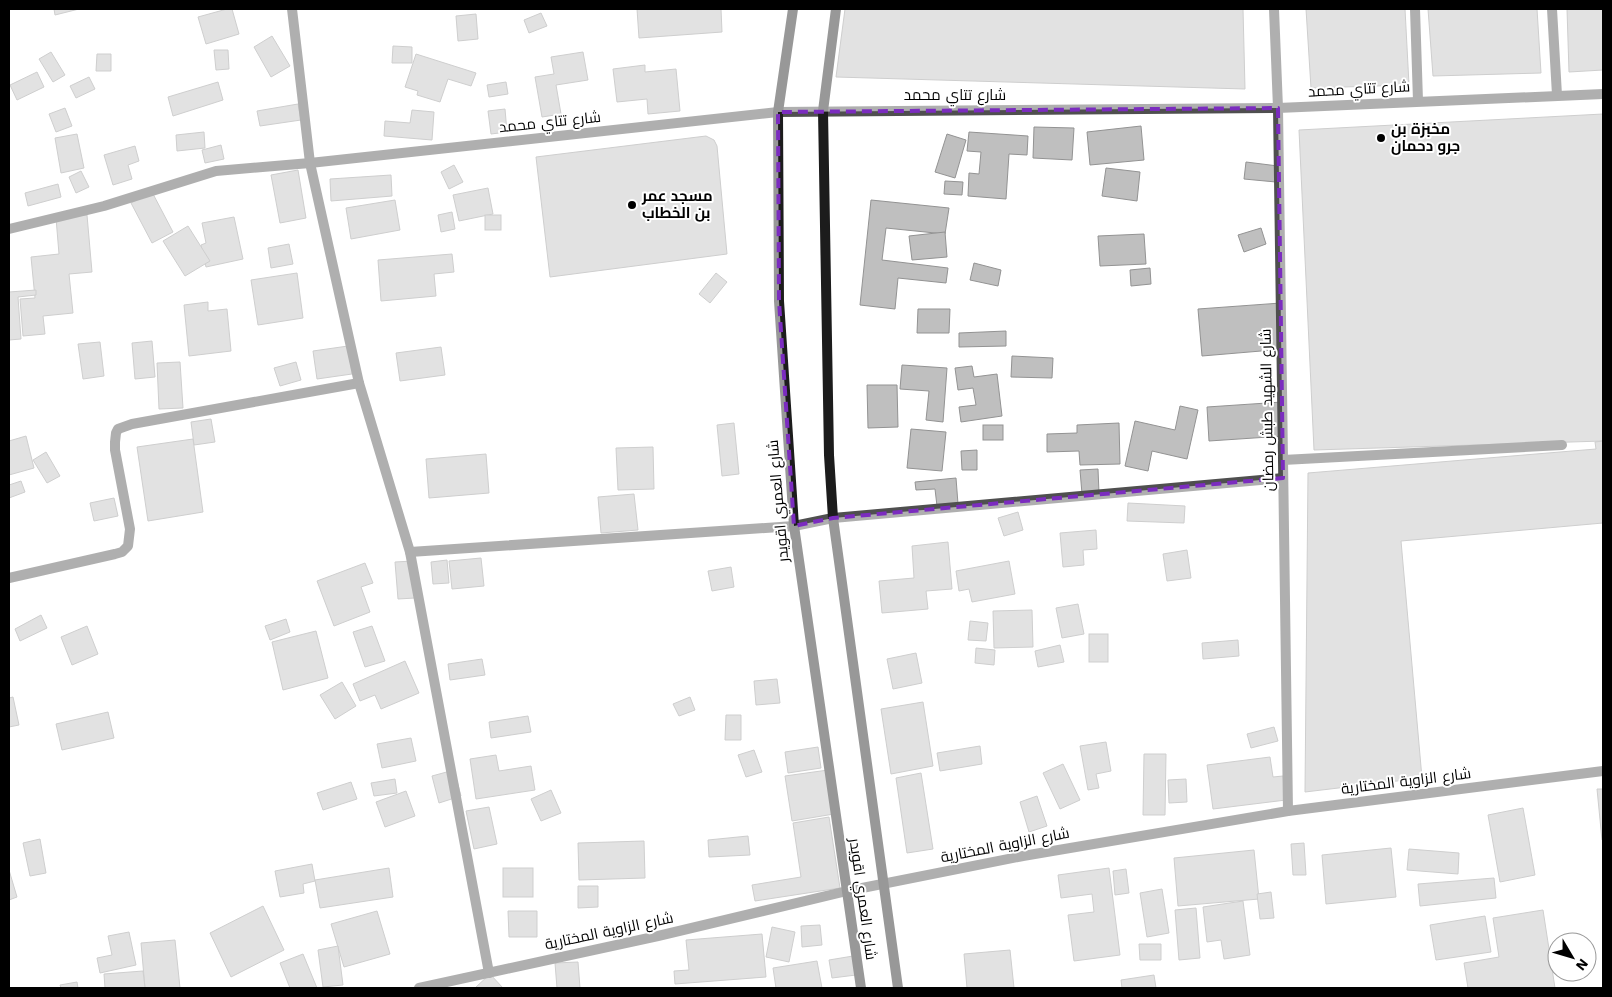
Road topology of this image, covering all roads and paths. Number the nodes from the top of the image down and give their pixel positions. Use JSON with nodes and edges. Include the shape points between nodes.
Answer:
{"nodes":[{"id":1,"x":292,"y":9,"type":"edge"},
{"id":2,"x":793,"y":9,"type":"edge"},
{"id":3,"x":836,"y":9,"type":"edge"},
{"id":4,"x":1274,"y":9,"type":"edge"},
{"id":5,"x":1415,"y":9,"type":"edge"},
{"id":6,"x":1552,"y":9,"type":"edge"},
{"id":7,"x":1603,"y":94,"type":"edge"},
{"id":8,"x":1557,"y":96,"type":"junction"},
{"id":9,"x":1418,"y":101,"type":"junction"},
{"id":10,"x":1278,"y":108,"type":"junction"},
{"id":11,"x":823,"y":111,"type":"junction"},
{"id":12,"x":778,"y":112,"type":"junction"},
{"id":13,"x":310,"y":163,"type":"junction"},
{"id":14,"x":9,"y":229,"type":"edge"},
{"id":15,"x":359,"y":383,"type":"junction"},
{"id":16,"x":1562,"y":445,"type":"dead end"},
{"id":17,"x":1283,"y":460,"type":"junction"},
{"id":18,"x":1283,"y":478,"type":"junction"},
{"id":19,"x":833,"y":518,"type":"junction"},
{"id":20,"x":794,"y":526,"type":"junction"},
{"id":21,"x":410,"y":552,"type":"junction"},
{"id":22,"x":9,"y":578,"type":"edge"},
{"id":23,"x":1603,"y":771,"type":"edge"},
{"id":24,"x":1288,"y":811,"type":"junction"},
{"id":25,"x":882,"y":883,"type":"junction"},
{"id":26,"x":847,"y":891,"type":"junction"},
{"id":27,"x":490,"y":972,"type":"junction"},
{"id":28,"x":419,"y":988,"type":"edge"},
{"id":29,"x":861,"y":988,"type":"edge"},
{"id":30,"x":898,"y":988,"type":"edge"}],
"edges":[{"from":1,"to":13,"type":"street"},
{"from":2,"to":12,"type":"street","name":"شارع العمري اقويدر"},
{"from":3,"to":11,"type":"street","name":"شارع العمري اقويدر"},
{"from":4,"to":10,"type":"street","name":"شارع الشهيد طبش رمضان"},
{"from":5,"to":9,"type":"street"},
{"from":6,"to":8,"type":"street"},
{"from":7,"to":8,"type":"street","name":"شارع تتاي محمد"},
{"from":8,"to":9,"type":"street","name":"شارع تتاي محمد"},
{"from":9,"to":10,"type":"street","name":"شارع تتاي محمد"},
{"from":10,"to":11,"type":"street","name":"شارع تتاي محمد"},
{"from":10,"to":17,"type":"street","name":"شارع الشهيد طبش رمضان"},
{"from":11,"to":12,"type":"street","name":"شارع تتاي محمد"},
{"from":11,"to":19,"type":"street","name":"شارع العمري اقويدر"},
{"from":12,"to":13,"type":"street","name":"شارع تتاي محمد"},
{"from":12,"to":20,"type":"street","name":"شارع العمري اقويدر","via":[[779,301]]},
{"from":13,"to":14,"type":"street","name":"شارع تتاي محمد","via":[[216,171],[104,206]]},
{"from":13,"to":15,"type":"street"},
{"from":15,"to":21,"type":"street"},
{"from":15,"to":22,"type":"street","via":[[132,424],[118,430],[115,450],[130,529],[128,546],[115,554]]},
{"from":16,"to":17,"type":"street"},
{"from":17,"to":18,"type":"street","name":"شارع الشهيد طبش رمضان"},
{"from":18,"to":19,"type":"street"},
{"from":18,"to":24,"type":"street","name":"شارع الشهيد طبش رمضان"},
{"from":19,"to":20,"type":"street"},
{"from":19,"to":25,"type":"street","name":"شارع العمري اقويدر"},
{"from":20,"to":21,"type":"street"},
{"from":20,"to":26,"type":"street","name":"شارع العمري اقويدر"},
{"from":21,"to":27,"type":"street"},
{"from":23,"to":24,"type":"street","name":"شارع الزاوية المختارية"},
{"from":24,"to":25,"type":"street","name":"شارع الزاوية المختارية"},
{"from":25,"to":26,"type":"street","name":"شارع الزاوية المختارية"},
{"from":25,"to":30,"type":"street","name":"شارع العمري اقويدر"},
{"from":26,"to":27,"type":"street","name":"شارع الزاوية المختارية"},
{"from":26,"to":29,"type":"street","name":"شارع العمري اقويدر"},
{"from":27,"to":28,"type":"street","name":"شارع الزاوية المختارية"}]}
